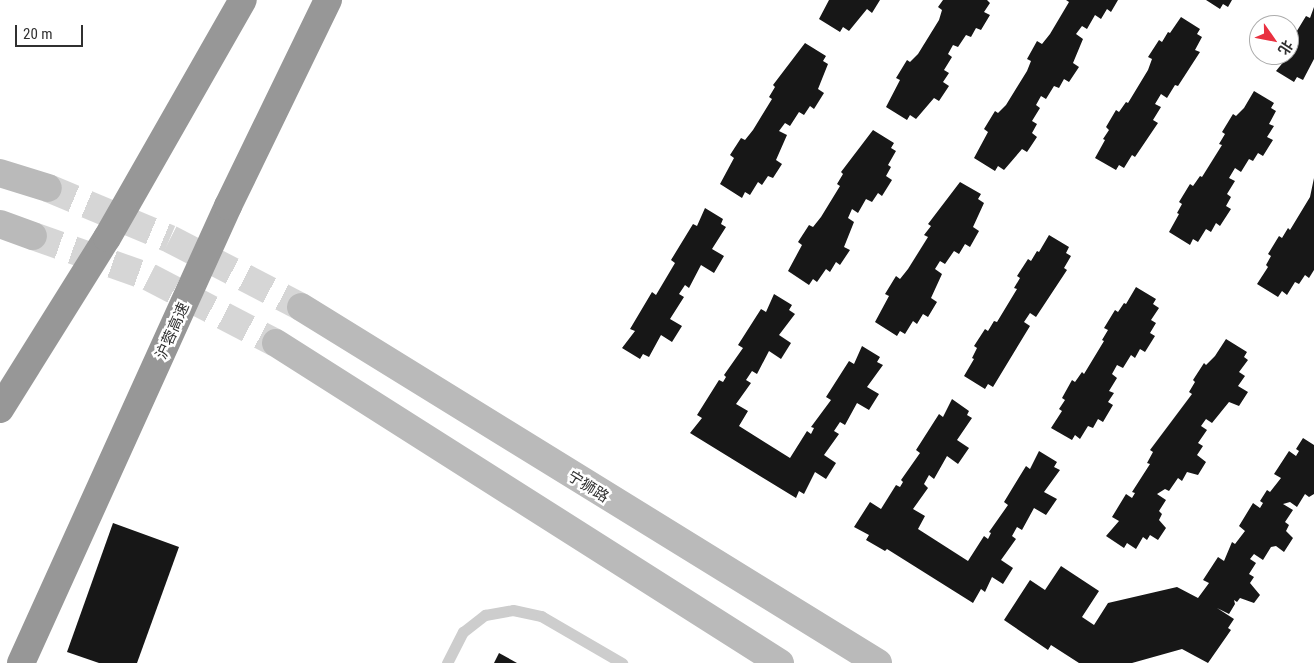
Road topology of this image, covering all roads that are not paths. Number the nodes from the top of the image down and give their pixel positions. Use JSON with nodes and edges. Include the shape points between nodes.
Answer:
{"nodes":[{"id":1,"x":243,"y":0,"type":"edge"},
{"id":2,"x":328,"y":0,"type":"edge"},
{"id":3,"x":0,"y":173,"type":"edge"},
{"id":4,"x":48,"y":188,"type":"tunnel mouth"},
{"id":5,"x":0,"y":224,"type":"edge"},
{"id":6,"x":33,"y":236,"type":"tunnel mouth"},
{"id":7,"x":301,"y":307,"type":"tunnel mouth"},
{"id":8,"x":276,"y":343,"type":"tunnel mouth"},
{"id":9,"x":0,"y":409,"type":"edge"},
{"id":10,"x":21,"y":663,"type":"edge"},
{"id":11,"x":447,"y":663,"type":"edge"},
{"id":12,"x":622,"y":663,"type":"edge"},
{"id":13,"x":780,"y":663,"type":"edge"},
{"id":14,"x":878,"y":663,"type":"edge"}],
"edges":[{"from":1,"to":9,"type":"highway","via":[[107,238]]},
{"from":2,"to":10,"type":"highway","name":"沪蓉高速","via":[[228,206]]},
{"from":3,"to":4,"type":"main road"},
{"from":5,"to":6,"type":"main road"},
{"from":7,"to":14,"type":"main road","name":"宁狮路"},
{"from":8,"to":13,"type":"main road"},
{"from":11,"to":12,"type":"lane","via":[[463,632],[485,615],[513,610],[541,616]]}]}
